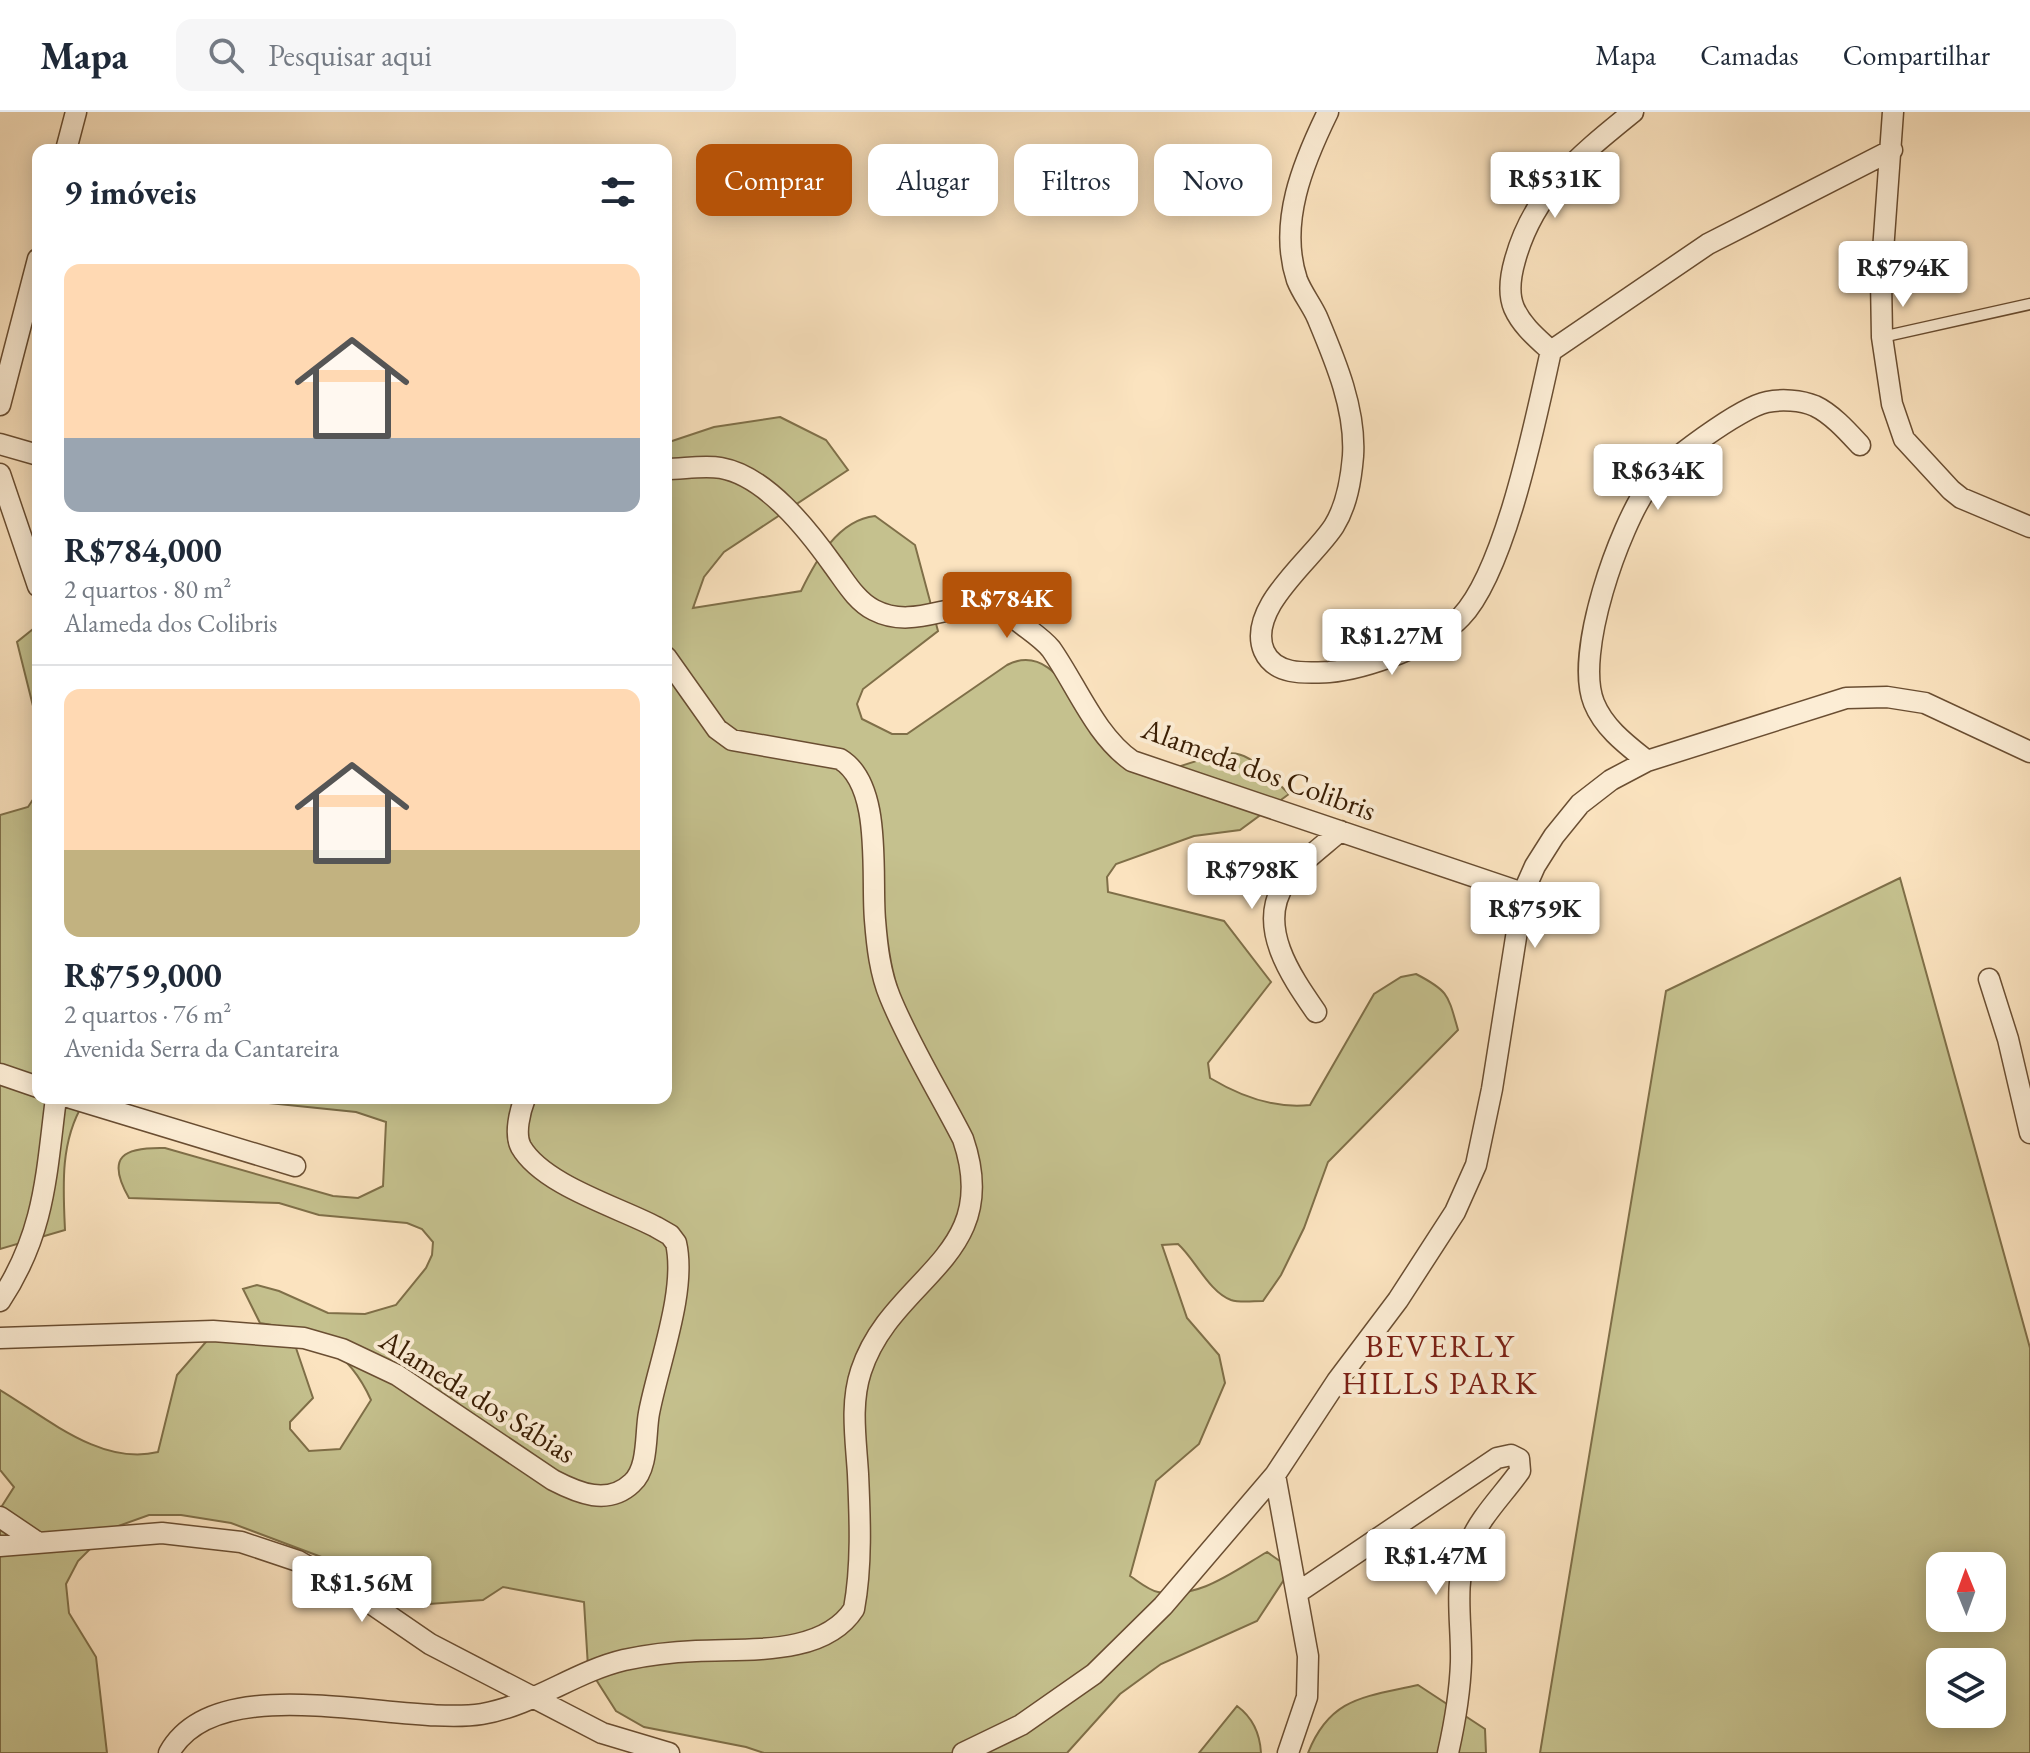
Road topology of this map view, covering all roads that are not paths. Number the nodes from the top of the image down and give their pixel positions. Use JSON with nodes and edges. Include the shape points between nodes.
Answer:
{"nodes":[{"id":1,"x":76,"y":112,"type":"edge"},
{"id":2,"x":1328,"y":112,"type":"edge"},
{"id":3,"x":1633,"y":112,"type":"edge"},
{"id":4,"x":1893,"y":112,"type":"edge"},
{"id":5,"x":68,"y":144,"type":"edge"},
{"id":6,"x":1892,"y":150,"type":"junction"},
{"id":7,"x":32,"y":282,"type":"edge"},
{"id":8,"x":2030,"y":304,"type":"edge"},
{"id":9,"x":1882,"y":337,"type":"junction"},
{"id":10,"x":1551,"y":351,"type":"junction"},
{"id":11,"x":0,"y":405,"type":"edge"},
{"id":12,"x":0,"y":444,"type":"edge"},
{"id":13,"x":1860,"y":445,"type":"dead end"},
{"id":14,"x":32,"y":453,"type":"edge"},
{"id":15,"x":672,"y":469,"type":"edge"},
{"id":16,"x":0,"y":474,"type":"edge"},
{"id":17,"x":2030,"y":527,"type":"edge"},
{"id":18,"x":32,"y":568,"type":"edge"},
{"id":19,"x":672,"y":665,"type":"edge"},
{"id":20,"x":2030,"y":752,"type":"edge"},
{"id":21,"x":1647,"y":761,"type":"junction"},
{"id":22,"x":1340,"y":831,"type":"junction"},
{"id":23,"x":1523,"y":893,"type":"junction"},
{"id":24,"x":1989,"y":979,"type":"dead end"},
{"id":25,"x":1316,"y":1012,"type":"dead end"},
{"id":26,"x":0,"y":1074,"type":"edge"},
{"id":27,"x":32,"y":1085,"type":"edge"},
{"id":28,"x":55,"y":1104,"type":"edge"},
{"id":29,"x":91,"y":1104,"type":"edge"},
{"id":30,"x":524,"y":1104,"type":"edge"},
{"id":31,"x":2030,"y":1133,"type":"edge"},
{"id":32,"x":295,"y":1166,"type":"dead end"},
{"id":33,"x":0,"y":1263,"type":"edge"},
{"id":34,"x":18,"y":1274,"type":"junction"},
{"id":35,"x":0,"y":1301,"type":"edge"},
{"id":36,"x":0,"y":1338,"type":"edge"},
{"id":37,"x":1275,"y":1475,"type":"junction"},
{"id":38,"x":0,"y":1517,"type":"edge"},
{"id":39,"x":37,"y":1542,"type":"junction"},
{"id":40,"x":0,"y":1546,"type":"edge"},
{"id":41,"x":1297,"y":1593,"type":"junction"},
{"id":42,"x":537,"y":1699,"type":"junction"},
{"id":43,"x":169,"y":1753,"type":"edge"},
{"id":44,"x":669,"y":1753,"type":"edge"},
{"id":45,"x":963,"y":1753,"type":"edge"},
{"id":46,"x":1288,"y":1753,"type":"edge"},
{"id":47,"x":1448,"y":1753,"type":"edge"}],
"edges":[{"from":1,"to":5,"type":"street"},
{"from":2,"to":10,"type":"street","via":[[1304,161],[1293,206],[1291,246],[1298,283],[1346,392],[1353,453],[1347,499],[1335,525],[1276,594],[1262,622],[1261,642],[1274,663],[1290,672],[1334,671],[1437,637],[1460,618],[1481,591],[1495,557]]},
{"from":3,"to":10,"type":"street","via":[[1546,192],[1519,244],[1511,275],[1513,306],[1527,329]]},
{"from":4,"to":6,"type":"street"},
{"from":6,"to":9,"type":"street","via":[[1881,279]]},
{"from":6,"to":10,"type":"street","via":[[1708,244]]},
{"from":7,"to":11,"type":"street"},
{"from":8,"to":9,"type":"lane"},
{"from":9,"to":17,"type":"street","via":[[1892,404],[1904,439],[1961,498]]},
{"from":12,"to":14,"type":"street"},
{"from":13,"to":21,"type":"street","via":[[1815,406],[1767,402],[1716,430],[1651,482],[1629,517],[1592,631],[1588,661],[1595,704],[1617,736]]},
{"from":15,"to":22,"type":"street","name":"Alameda dos Colibris","via":[[721,468],[770,495],[804,525],[853,592],[873,610],[922,618],[976,605],[1015,618],[1048,646],[1096,721],[1132,761]]},
{"from":16,"to":18,"type":"street"},
{"from":19,"to":42,"type":"street","via":[[717,729],[732,740],[840,759],[861,779],[870,820],[880,966],[890,997],[963,1139],[974,1177],[972,1205],[947,1258],[910,1294],[874,1341],[861,1371],[854,1402],[859,1496],[856,1595],[847,1620],[832,1631],[775,1648],[624,1660]]},
{"from":20,"to":21,"type":"street","via":[[1925,703],[1887,697],[1846,698]]},
{"from":21,"to":23,"type":"street","via":[[1580,804],[1547,846]]},
{"from":22,"to":23,"type":"street","name":"Alameda dos Colibris"},
{"from":22,"to":25,"type":"street","via":[[1286,881],[1275,900],[1273,920],[1281,952]]},
{"from":23,"to":37,"type":"street","via":[[1476,1165],[1455,1212],[1398,1300]]},
{"from":24,"to":31,"type":"street"},
{"from":26,"to":27,"type":"street"},
{"from":28,"to":34,"type":"street","via":[[35,1237]]},
{"from":29,"to":32,"type":"street"},
{"from":30,"to":36,"type":"street","name":"Alameda dos Sábias","via":[[520,1146],[547,1173],[656,1227],[676,1243],[674,1304],[639,1476],[616,1493],[579,1494],[397,1375],[304,1338],[213,1331]]},
{"from":33,"to":34,"type":"street"},
{"from":34,"to":35,"type":"street"},
{"from":37,"to":41,"type":"street"},
{"from":37,"to":45,"type":"street","via":[[1163,1606],[1094,1674],[1021,1725]]},
{"from":38,"to":39,"type":"street"},
{"from":39,"to":40,"type":"street"},
{"from":39,"to":42,"type":"street","via":[[162,1533],[241,1542],[298,1561],[430,1644]]},
{"from":41,"to":46,"type":"street","via":[[1308,1656],[1307,1697]]},
{"from":41,"to":47,"type":"street","via":[[1497,1458],[1511,1455],[1521,1461],[1520,1471],[1475,1531],[1463,1566],[1458,1591],[1459,1706]]},
{"from":42,"to":43,"type":"street","via":[[480,1714],[268,1706],[222,1713],[194,1725]]},
{"from":42,"to":44,"type":"street","via":[[602,1733]]}]}
